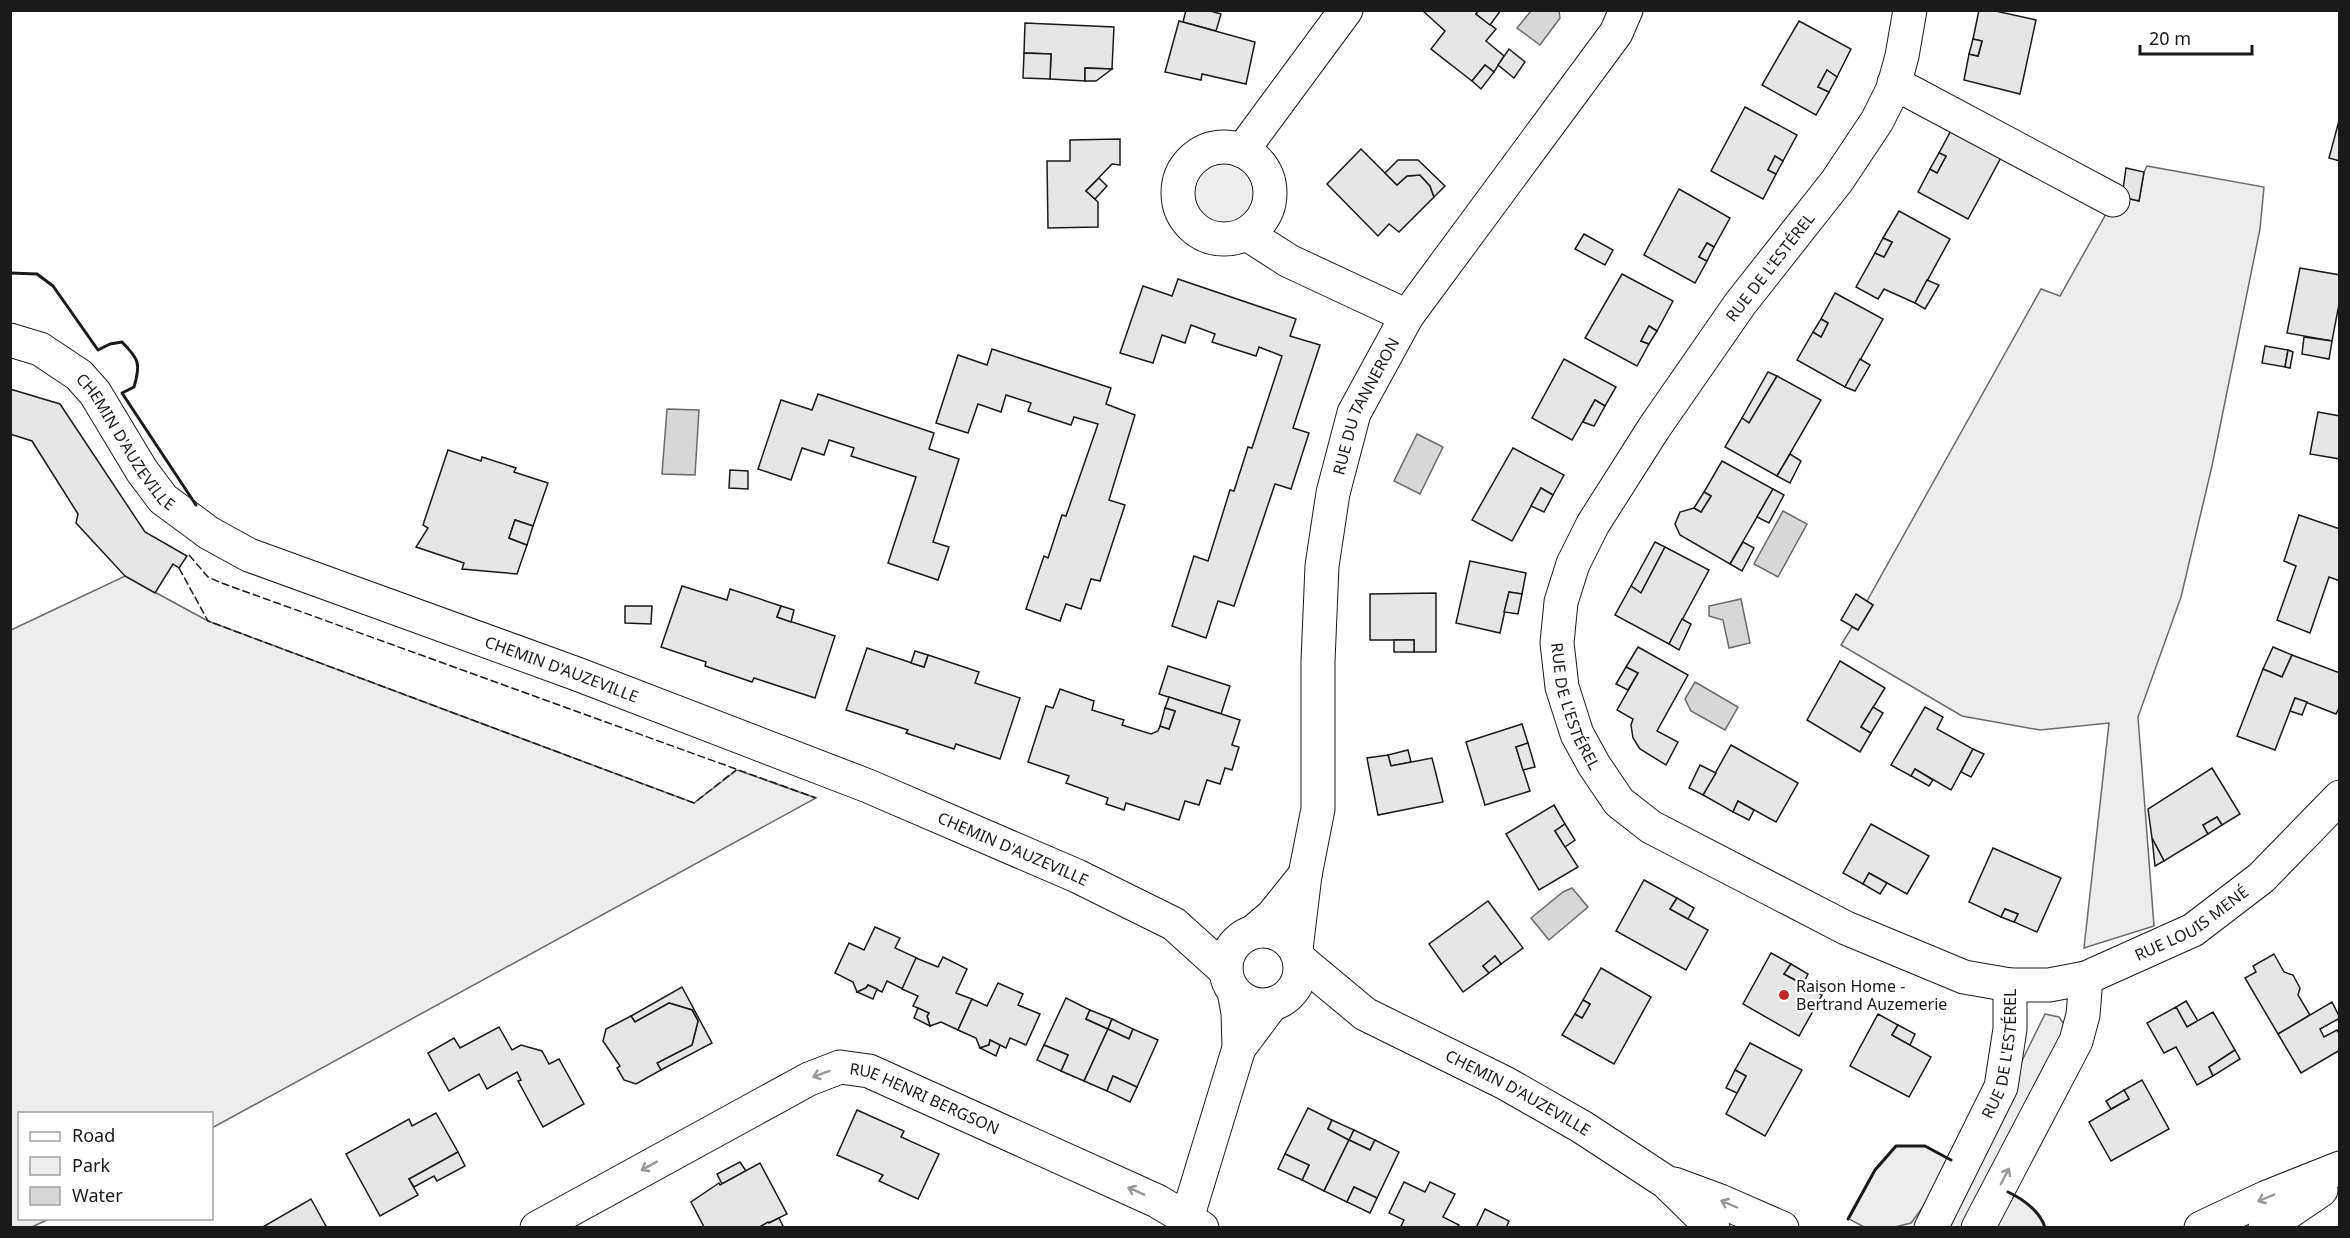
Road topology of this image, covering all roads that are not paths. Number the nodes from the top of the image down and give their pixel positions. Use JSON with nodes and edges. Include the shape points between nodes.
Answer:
{"nodes":[{"id":1,"x":1346,"y":10,"type":"edge"},
{"id":2,"x":1626,"y":10,"type":"edge"},
{"id":3,"x":1910,"y":10,"type":"edge"},
{"id":4,"x":1894,"y":84,"type":"junction"},
{"id":5,"x":1242,"y":151,"type":"junction"},
{"id":6,"x":2113,"y":200,"type":"dead end"},
{"id":7,"x":1247,"y":234,"type":"junction"},
{"id":8,"x":1407,"y":316,"type":"junction"},
{"id":9,"x":10,"y":340,"type":"edge"},
{"id":10,"x":2340,"y":798,"type":"edge"},
{"id":11,"x":1305,"y":875,"type":"junction"},
{"id":12,"x":1174,"y":924,"type":"junction"},
{"id":13,"x":1249,"y":934,"type":"junction"},
{"id":14,"x":1297,"y":954,"type":"junction"},
{"id":15,"x":2086,"y":978,"type":"junction"},
{"id":16,"x":1230,"y":981,"type":"junction"},
{"id":17,"x":2010,"y":985,"type":"junction"},
{"id":18,"x":1279,"y":1001,"type":"junction"},
{"id":19,"x":1365,"y":1014,"type":"junction"},
{"id":20,"x":1239,"y":1048,"type":"junction"},
{"id":21,"x":2340,"y":1168,"type":"edge"},
{"id":22,"x":2340,"y":1177,"type":"edge"},
{"id":23,"x":1666,"y":1182,"type":"junction"},
{"id":24,"x":1191,"y":1225,"type":"edge"},
{"id":25,"x":537,"y":1227,"type":"edge"},
{"id":26,"x":1713,"y":1227,"type":"edge"},
{"id":27,"x":1782,"y":1227,"type":"edge"},
{"id":28,"x":1931,"y":1227,"type":"edge"},
{"id":29,"x":1978,"y":1227,"type":"edge"},
{"id":30,"x":2201,"y":1227,"type":"edge"},
{"id":31,"x":2265,"y":1227,"type":"edge"}],
"edges":[{"from":1,"to":5,"type":"street"},
{"from":2,"to":8,"type":"street","name":"RUE DU TANNERON","via":[[1616,33]]},
{"from":3,"to":4,"type":"street","name":"RUE DE L'ESTÉREL"},
{"from":4,"to":6,"type":"street"},
{"from":4,"to":17,"type":"street","name":"RUE DE L'ESTÉREL","via":[[1877,121],[1740,304],[1593,524],[1573,564],[1561,602],[1557,643],[1562,687],[1577,734],[1594,765],[1619,802],[1651,827],[1846,928],[1964,977]]},
{"from":5,"to":7,"type":"street","via":[[1264,169],[1270,188],[1265,214]]},
{"from":5,"to":7,"type":"street","via":[[1220,147],[1192,159],[1179,179],[1177,196],[1181,212],[1199,233],[1216,239]]},
{"from":7,"to":8,"type":"street","via":[[1289,261]]},
{"from":8,"to":11,"type":"street","name":"RUE DU TANNERON","via":[[1354,413],[1333,493],[1322,566],[1318,809]]},
{"from":9,"to":12,"type":"street","name":"CHEMIN D'AUZEVILLE","via":[[40,349],[79,375],[95,393],[163,499],[223,542],[868,786],[1077,876]]},
{"from":10,"to":15,"type":"street","name":"RUE LOUIS MENÉ","via":[[2261,878],[2193,930]]},
{"from":11,"to":13,"type":"street","name":"RUE DU TANNERON","via":[[1272,916]]},
{"from":11,"to":14,"type":"street","name":"RUE DU TANNERON"},
{"from":12,"to":13,"type":"street","name":"CHEMIN D'AUZEVILLE"},
{"from":12,"to":16,"type":"street","name":"CHEMIN D'AUZEVILLE"},
{"from":13,"to":14,"type":"street","name":"CHEMIN D'AUZEVILLE","via":[[1280,935]]},
{"from":13,"to":16,"type":"street","via":[[1233,946],[1228,956]]},
{"from":14,"to":18,"type":"street","via":[[1298,980]]},
{"from":14,"to":19,"type":"street","name":"CHEMIN D'AUZEVILLE"},
{"from":15,"to":17,"type":"street","name":"RUE LOUIS MENÉ"},
{"from":29,"to":15,"type":"street","one_way":true,"via":[[2076,1041]]},
{"from":16,"to":18,"type":"street","name":"CHEMIN D'AUZEVILLE","via":[[1246,1001],[1256,1005]]},
{"from":16,"to":20,"type":"street","via":[[1238,1014]]},
{"from":17,"to":28,"type":"street","name":"RUE DE L'ESTÉREL","via":[[2010,1029],[2001,1087]]},
{"from":18,"to":19,"type":"street","name":"CHEMIN D'AUZEVILLE"},
{"from":18,"to":20,"type":"street"},
{"from":19,"to":23,"type":"street","name":"CHEMIN D'AUZEVILLE","via":[[1505,1083]]},
{"from":20,"to":24,"type":"street"},
{"from":21,"to":30,"type":"street","one_way":true},
{"from":22,"to":31,"type":"street"},
{"from":23,"to":26,"type":"street","name":"CHEMIN D'AUZEVILLE"},
{"from":27,"to":23,"type":"street","name":"CHEMIN D'AUZEVILLE","one_way":true},
{"from":24,"to":25,"type":"street","name":"RUE HENRI BERGSON","one_way":true,"via":[[1157,1200],[869,1071],[840,1068],[809,1079]]}]}
